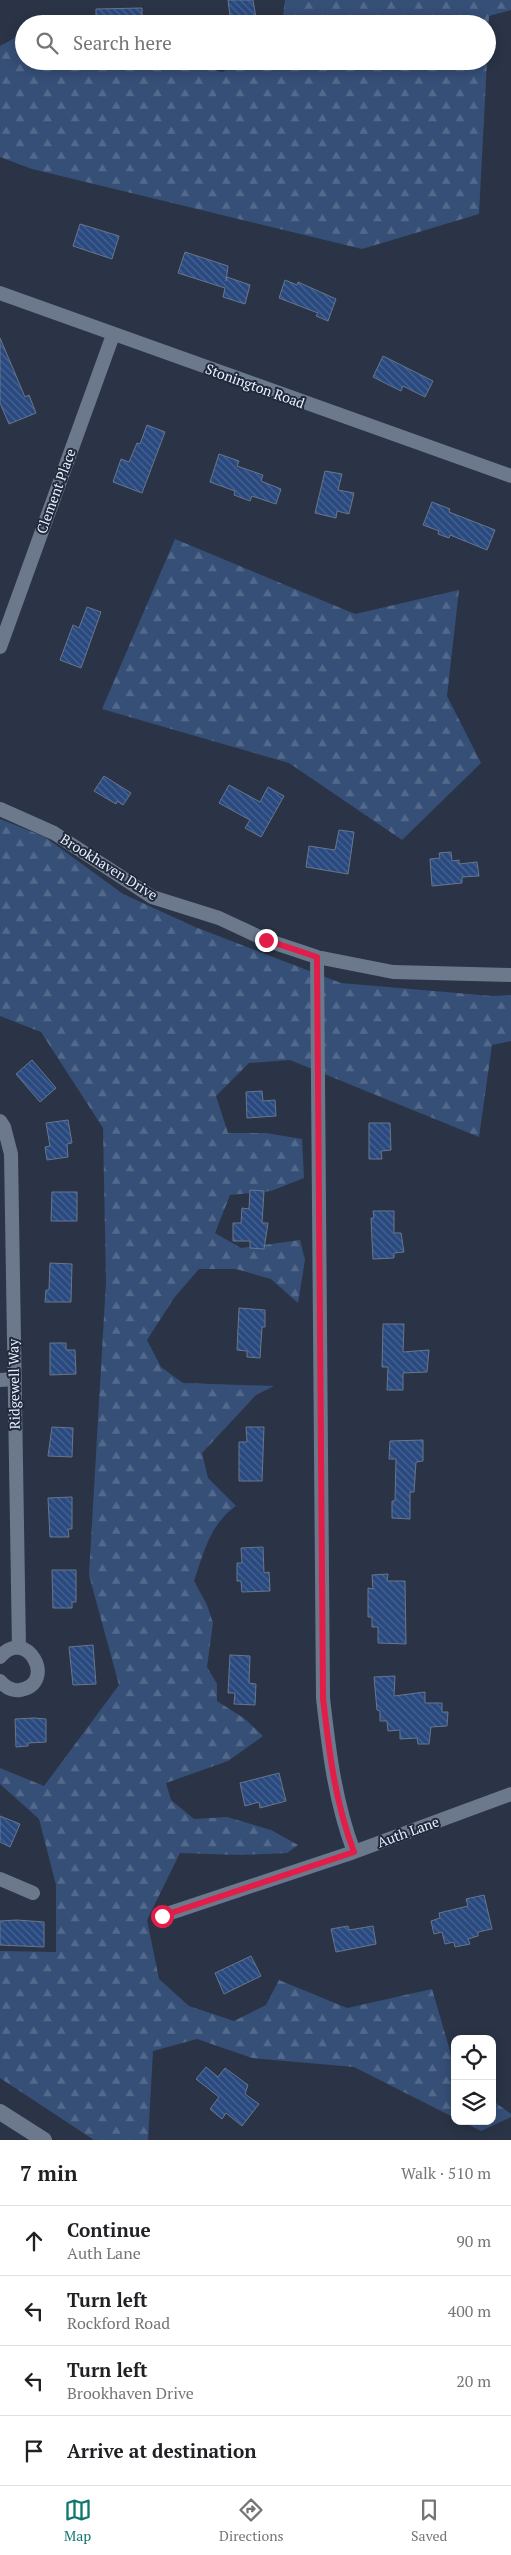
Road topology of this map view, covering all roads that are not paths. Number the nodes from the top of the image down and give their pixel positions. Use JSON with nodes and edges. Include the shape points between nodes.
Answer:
{"nodes":[{"id":1,"x":0,"y":293,"type":"edge"},
{"id":2,"x":113,"y":335,"type":"junction"},
{"id":3,"x":511,"y":476,"type":"edge"},
{"id":4,"x":0,"y":647,"type":"edge"},
{"id":5,"x":0,"y":809,"type":"edge"},
{"id":6,"x":317,"y":957,"type":"junction"},
{"id":7,"x":511,"y":976,"type":"edge"},
{"id":8,"x":0,"y":1121,"type":"edge"},
{"id":9,"x":7,"y":1379,"type":"edge"},
{"id":10,"x":19,"y":1648,"type":"junction"},
{"id":11,"x":0,"y":1657,"type":"edge"},
{"id":12,"x":0,"y":1681,"type":"edge"},
{"id":13,"x":511,"y":1794,"type":"edge"},
{"id":14,"x":354,"y":1852,"type":"junction"},
{"id":15,"x":0,"y":1879,"type":"edge"},
{"id":16,"x":33,"y":1892,"type":"dead end"},
{"id":17,"x":162,"y":1916,"type":"dead end"},
{"id":18,"x":0,"y":2112,"type":"edge"},
{"id":19,"x":44,"y":2140,"type":"edge"}],
"edges":[{"from":1,"to":2,"type":"street","name":"Stonington Road"},
{"from":2,"to":3,"type":"street","name":"Stonington Road"},
{"from":2,"to":4,"type":"street","name":"Clement Place"},
{"from":5,"to":6,"type":"street","name":"Brookhaven Drive","via":[[54,834],[152,897],[219,918],[266,940]]},
{"from":6,"to":7,"type":"street","name":"Brookhaven Drive","via":[[393,972]]},
{"from":6,"to":14,"type":"street","via":[[323,1698],[331,1768],[344,1826]]},
{"from":8,"to":9,"type":"street","name":"Ridgewell Way","via":[[11,1154]]},
{"from":9,"to":10,"type":"street","name":"Ridgewell Way"},
{"from":10,"to":11,"type":"street"},
{"from":10,"to":12,"type":"street","via":[[29,1652],[37,1662],[34,1682],[16,1690],[9,1689]]},
{"from":13,"to":14,"type":"street","name":"Auth Lane"},
{"from":14,"to":17,"type":"street","name":"Auth Lane"},
{"from":15,"to":16,"type":"street"},
{"from":18,"to":19,"type":"street"}]}
